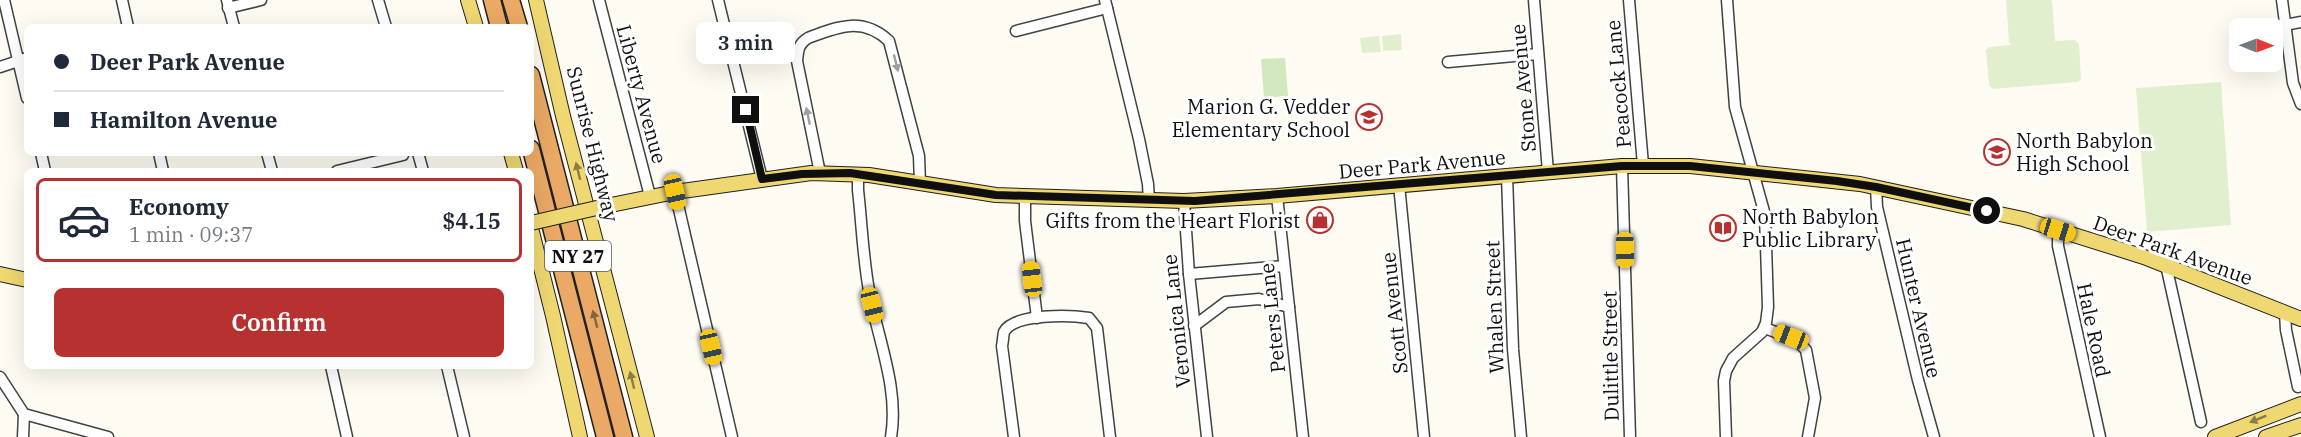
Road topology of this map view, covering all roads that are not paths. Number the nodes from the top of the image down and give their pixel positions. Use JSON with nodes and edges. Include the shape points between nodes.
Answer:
{"nodes":[{"id":1,"x":4,"y":0,"type":"edge"},
{"id":2,"x":122,"y":0,"type":"edge"},
{"id":3,"x":261,"y":0,"type":"edge"},
{"id":4,"x":378,"y":0,"type":"edge"},
{"id":5,"x":468,"y":0,"type":"edge"},
{"id":6,"x":492,"y":0,"type":"edge"},
{"id":7,"x":512,"y":0,"type":"edge"},
{"id":8,"x":536,"y":0,"type":"edge"},
{"id":9,"x":599,"y":0,"type":"edge"},
{"id":10,"x":718,"y":0,"type":"edge"},
{"id":11,"x":1534,"y":0,"type":"edge"},
{"id":12,"x":1629,"y":0,"type":"edge"},
{"id":13,"x":1726,"y":0,"type":"edge"},
{"id":14,"x":2282,"y":0,"type":"edge"},
{"id":15,"x":227,"y":4,"type":"edge"},
{"id":16,"x":1106,"y":4,"type":"edge"},
{"id":17,"x":2301,"y":22,"type":"edge"},
{"id":18,"x":127,"y":24,"type":"edge"},
{"id":19,"x":233,"y":24,"type":"edge"},
{"id":20,"x":385,"y":24,"type":"edge"},
{"id":21,"x":475,"y":24,"type":"edge"},
{"id":22,"x":498,"y":24,"type":"edge"},
{"id":23,"x":518,"y":24,"type":"edge"},
{"id":24,"x":2285,"y":25,"type":"junction"},
{"id":25,"x":1016,"y":31,"type":"dead end"},
{"id":26,"x":1539,"y":54,"type":"junction"},
{"id":27,"x":22,"y":60,"type":"edge"},
{"id":28,"x":1448,"y":62,"type":"dead end"},
{"id":29,"x":0,"y":67,"type":"edge"},
{"id":30,"x":24,"y":75,"type":"edge"},
{"id":31,"x":534,"y":87,"type":"edge"},
{"id":32,"x":2301,"y":104,"type":"edge"},
{"id":33,"x":399,"y":156,"type":"edge"},
{"id":34,"x":533,"y":156,"type":"edge"},
{"id":35,"x":1643,"y":165,"type":"junction"},
{"id":36,"x":1622,"y":166,"type":"junction"},
{"id":37,"x":349,"y":168,"type":"edge"},
{"id":38,"x":1548,"y":172,"type":"junction"},
{"id":39,"x":1755,"y":172,"type":"junction"},
{"id":40,"x":820,"y":173,"type":"junction"},
{"id":41,"x":858,"y":174,"type":"junction"},
{"id":42,"x":1507,"y":176,"type":"junction"},
{"id":43,"x":762,"y":179,"type":"junction"},
{"id":44,"x":920,"y":183,"type":"junction"},
{"id":45,"x":1399,"y":186,"type":"junction"},
{"id":46,"x":1876,"y":187,"type":"junction"},
{"id":47,"x":675,"y":192,"type":"junction"},
{"id":48,"x":650,"y":196,"type":"junction"},
{"id":49,"x":1025,"y":196,"type":"junction"},
{"id":50,"x":1277,"y":196,"type":"junction"},
{"id":51,"x":1149,"y":201,"type":"junction"},
{"id":52,"x":1184,"y":201,"type":"junction"},
{"id":53,"x":534,"y":223,"type":"edge"},
{"id":54,"x":2058,"y":230,"type":"junction"},
{"id":55,"x":534,"y":240,"type":"edge"},
{"id":56,"x":1284,"y":266,"type":"junction"},
{"id":57,"x":2166,"y":266,"type":"junction"},
{"id":58,"x":0,"y":274,"type":"edge"},
{"id":59,"x":1189,"y":274,"type":"junction"},
{"id":60,"x":24,"y":279,"type":"edge"},
{"id":61,"x":1289,"y":307,"type":"junction"},
{"id":62,"x":2285,"y":312,"type":"junction"},
{"id":63,"x":1037,"y":318,"type":"junction"},
{"id":64,"x":2301,"y":319,"type":"edge"},
{"id":65,"x":1194,"y":326,"type":"junction"},
{"id":66,"x":1765,"y":328,"type":"junction"},
{"id":67,"x":333,"y":369,"type":"edge"},
{"id":68,"x":448,"y":369,"type":"edge"},
{"id":69,"x":0,"y":377,"type":"edge"},
{"id":70,"x":2298,"y":387,"type":"dead end"},
{"id":71,"x":2301,"y":404,"type":"edge"},
{"id":72,"x":24,"y":414,"type":"junction"},
{"id":73,"x":2200,"y":422,"type":"dead end"},
{"id":74,"x":2301,"y":424,"type":"edge"},
{"id":75,"x":23,"y":437,"type":"edge"},
{"id":76,"x":108,"y":437,"type":"edge"},
{"id":77,"x":347,"y":437,"type":"edge"},
{"id":78,"x":464,"y":437,"type":"edge"},
{"id":79,"x":580,"y":437,"type":"edge"},
{"id":80,"x":605,"y":437,"type":"edge"},
{"id":81,"x":624,"y":437,"type":"edge"},
{"id":82,"x":647,"y":437,"type":"edge"},
{"id":83,"x":732,"y":437,"type":"edge"},
{"id":84,"x":891,"y":437,"type":"edge"},
{"id":85,"x":1014,"y":437,"type":"edge"},
{"id":86,"x":1110,"y":437,"type":"edge"},
{"id":87,"x":1207,"y":437,"type":"edge"},
{"id":88,"x":1303,"y":437,"type":"edge"},
{"id":89,"x":1424,"y":437,"type":"edge"},
{"id":90,"x":1521,"y":437,"type":"edge"},
{"id":91,"x":1630,"y":437,"type":"edge"},
{"id":92,"x":1726,"y":437,"type":"edge"},
{"id":93,"x":1808,"y":437,"type":"edge"},
{"id":94,"x":1934,"y":437,"type":"edge"},
{"id":95,"x":2100,"y":437,"type":"edge"},
{"id":96,"x":2215,"y":437,"type":"edge"},
{"id":97,"x":2266,"y":437,"type":"edge"}],
"edges":[{"from":1,"to":27,"type":"street"},
{"from":2,"to":18,"type":"street"},
{"from":3,"to":15,"type":"street"},
{"from":4,"to":20,"type":"street"},
{"from":5,"to":21,"type":"main road"},
{"from":6,"to":22,"type":"highway"},
{"from":7,"to":23,"type":"highway"},
{"from":82,"to":8,"type":"main road","name":"Sunrise Highway","one_way":true},
{"from":9,"to":48,"type":"street","name":"Liberty Avenue"},
{"from":10,"to":43,"type":"street"},
{"from":11,"to":26,"type":"street","name":"Stone Avenue"},
{"from":12,"to":35,"type":"street","name":"Peacock Lane"},
{"from":13,"to":39,"type":"street","via":[[1736,107]]},
{"from":14,"to":24,"type":"street"},
{"from":15,"to":19,"type":"street"},
{"from":16,"to":25,"type":"street"},
{"from":16,"to":51,"type":"street","via":[[1139,139]]},
{"from":17,"to":24,"type":"street"},
{"from":24,"to":32,"type":"street"},
{"from":26,"to":28,"type":"street"},
{"from":26,"to":38,"type":"street","name":"Stone Avenue"},
{"from":27,"to":29,"type":"street"},
{"from":27,"to":30,"type":"street"},
{"from":81,"to":31,"type":"highway","number":"NY 27","one_way":true},
{"from":33,"to":37,"type":"street"},
{"from":34,"to":80,"type":"highway","number":"NY 27"},
{"from":35,"to":36,"type":"main road","name":"Deer Park Avenue"},
{"from":35,"to":39,"type":"main road","name":"Deer Park Avenue"},
{"from":36,"to":38,"type":"main road","name":"Deer Park Avenue"},
{"from":36,"to":91,"type":"street","name":"Dulittle Street"},
{"from":38,"to":42,"type":"main road","name":"Deer Park Avenue"},
{"from":39,"to":46,"type":"main road","name":"Deer Park Avenue"},
{"from":39,"to":66,"type":"street","via":[[1766,232]]},
{"from":40,"to":41,"type":"main road","name":"Deer Park Avenue"},
{"from":40,"to":43,"type":"main road","name":"Deer Park Avenue"},
{"from":40,"to":44,"type":"street","one_way":true,"via":[[797,61],[798,47],[807,38],[849,24],[889,40],[919,156]]},
{"from":41,"to":44,"type":"main road","name":"Deer Park Avenue"},
{"from":41,"to":84,"type":"street","via":[[868,282],[889,378]]},
{"from":42,"to":45,"type":"main road","name":"Deer Park Avenue"},
{"from":42,"to":90,"type":"street","name":"Whalen Street"},
{"from":43,"to":47,"type":"main road","name":"Deer Park Avenue"},
{"from":44,"to":49,"type":"main road","name":"Deer Park Avenue"},
{"from":45,"to":50,"type":"main road","name":"Deer Park Avenue"},
{"from":45,"to":89,"type":"street","name":"Scott Avenue"},
{"from":46,"to":54,"type":"main road","name":"Deer Park Avenue"},
{"from":46,"to":94,"type":"street","name":"Hunter Avenue","via":[[1917,380]]},
{"from":47,"to":48,"type":"main road","name":"Deer Park Avenue"},
{"from":47,"to":83,"type":"street"},
{"from":48,"to":53,"type":"main road","name":"Deer Park Avenue","bridge":true},
{"from":49,"to":51,"type":"main road","name":"Deer Park Avenue"},
{"from":49,"to":63,"type":"street"},
{"from":50,"to":52,"type":"main road","name":"Deer Park Avenue"},
{"from":50,"to":56,"type":"street","name":"Peters Lane"},
{"from":51,"to":52,"type":"main road","name":"Deer Park Avenue"},
{"from":52,"to":59,"type":"street","name":"Veronica Lane"},
{"from":54,"to":57,"type":"main road","name":"Deer Park Avenue"},
{"from":54,"to":95,"type":"street","name":"Hale Road","via":[[2058,246]]},
{"from":55,"to":79,"type":"main road"},
{"from":56,"to":59,"type":"street"},
{"from":56,"to":61,"type":"street","name":"Peters Lane"},
{"from":57,"to":62,"type":"main road","name":"Deer Park Avenue"},
{"from":57,"to":73,"type":"street"},
{"from":58,"to":60,"type":"main road"},
{"from":59,"to":65,"type":"street","name":"Veronica Lane"},
{"from":61,"to":65,"type":"street","via":[[1259,299],[1226,302]]},
{"from":61,"to":88,"type":"street","name":"Peters Lane"},
{"from":62,"to":64,"type":"main road","name":"Deer Park Avenue"},
{"from":62,"to":70,"type":"street"},
{"from":63,"to":85,"type":"street","via":[[1012,324],[1004,333],[1002,346]]},
{"from":63,"to":86,"type":"street","via":[[1077,316],[1089,318],[1097,327]]},
{"from":65,"to":87,"type":"street","name":"Veronica Lane"},
{"from":66,"to":92,"type":"street","via":[[1728,366],[1724,381]]},
{"from":66,"to":93,"type":"street","via":[[1796,340],[1806,350],[1815,398]]},
{"from":67,"to":77,"type":"street"},
{"from":68,"to":78,"type":"street"},
{"from":69,"to":72,"type":"street"},
{"from":71,"to":96,"type":"main road","one_way":true},
{"from":72,"to":75,"type":"street"},
{"from":72,"to":76,"type":"street"},
{"from":74,"to":97,"type":"main road"}]}
